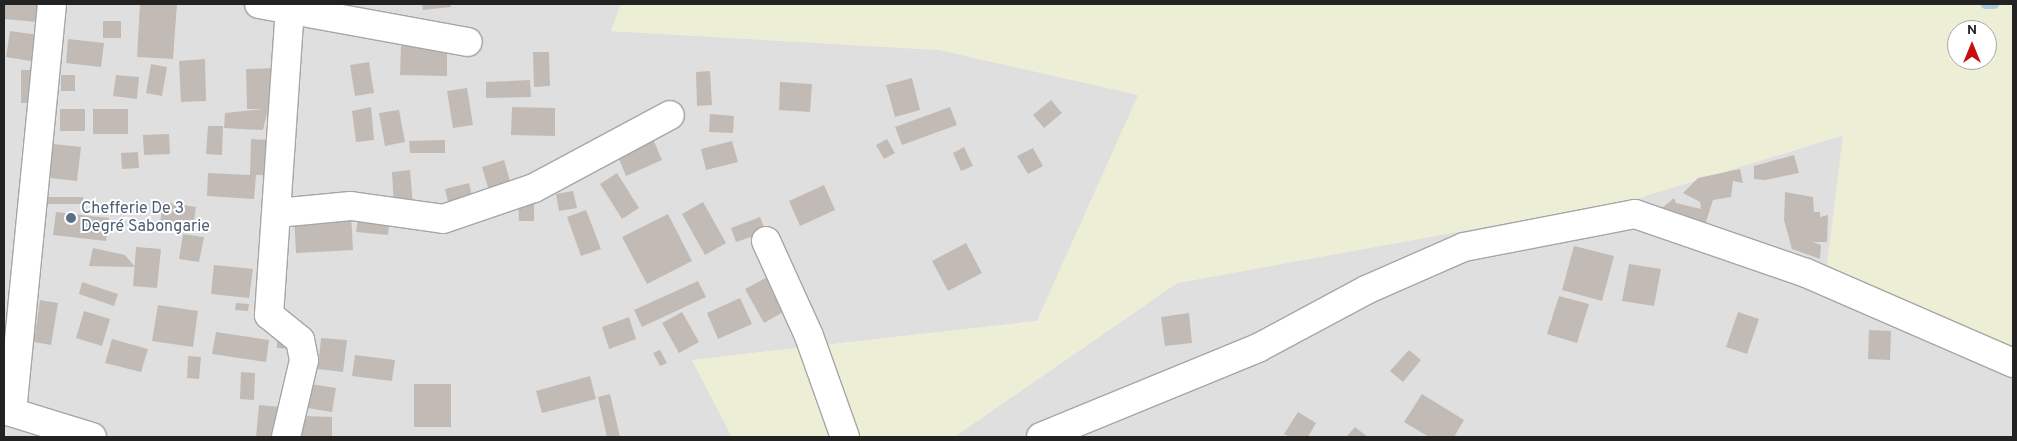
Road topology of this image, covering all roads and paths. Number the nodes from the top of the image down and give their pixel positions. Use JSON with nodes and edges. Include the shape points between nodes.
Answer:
{"nodes":[{"id":1,"x":52,"y":4,"type":"edge"},
{"id":2,"x":259,"y":4,"type":"edge"},
{"id":3,"x":290,"y":7,"type":"edge"},
{"id":4,"x":468,"y":42,"type":"dead end"},
{"id":5,"x":670,"y":115,"type":"dead end"},
{"id":6,"x":277,"y":213,"type":"junction"},
{"id":7,"x":766,"y":241,"type":"dead end"},
{"id":8,"x":2013,"y":363,"type":"edge"},
{"id":9,"x":8,"y":411,"type":"edge"},
{"id":10,"x":92,"y":437,"type":"edge"},
{"id":11,"x":286,"y":437,"type":"edge"},
{"id":12,"x":846,"y":437,"type":"edge"},
{"id":13,"x":1041,"y":437,"type":"edge"}],
"edges":[{"from":1,"to":9,"type":"street"},
{"from":2,"to":3,"type":"street"},
{"from":3,"to":4,"type":"street"},
{"from":3,"to":6,"type":"street"},
{"from":5,"to":6,"type":"street","via":[[534,188],[443,219],[351,206]]},
{"from":6,"to":11,"type":"street","via":[[269,315],[300,340],[304,360]]},
{"from":7,"to":12,"type":"street","via":[[809,336]]},
{"from":8,"to":13,"type":"street","via":[[1806,273],[1635,214],[1464,247],[1366,290],[1258,348]]},
{"from":9,"to":10,"type":"street"}]}
